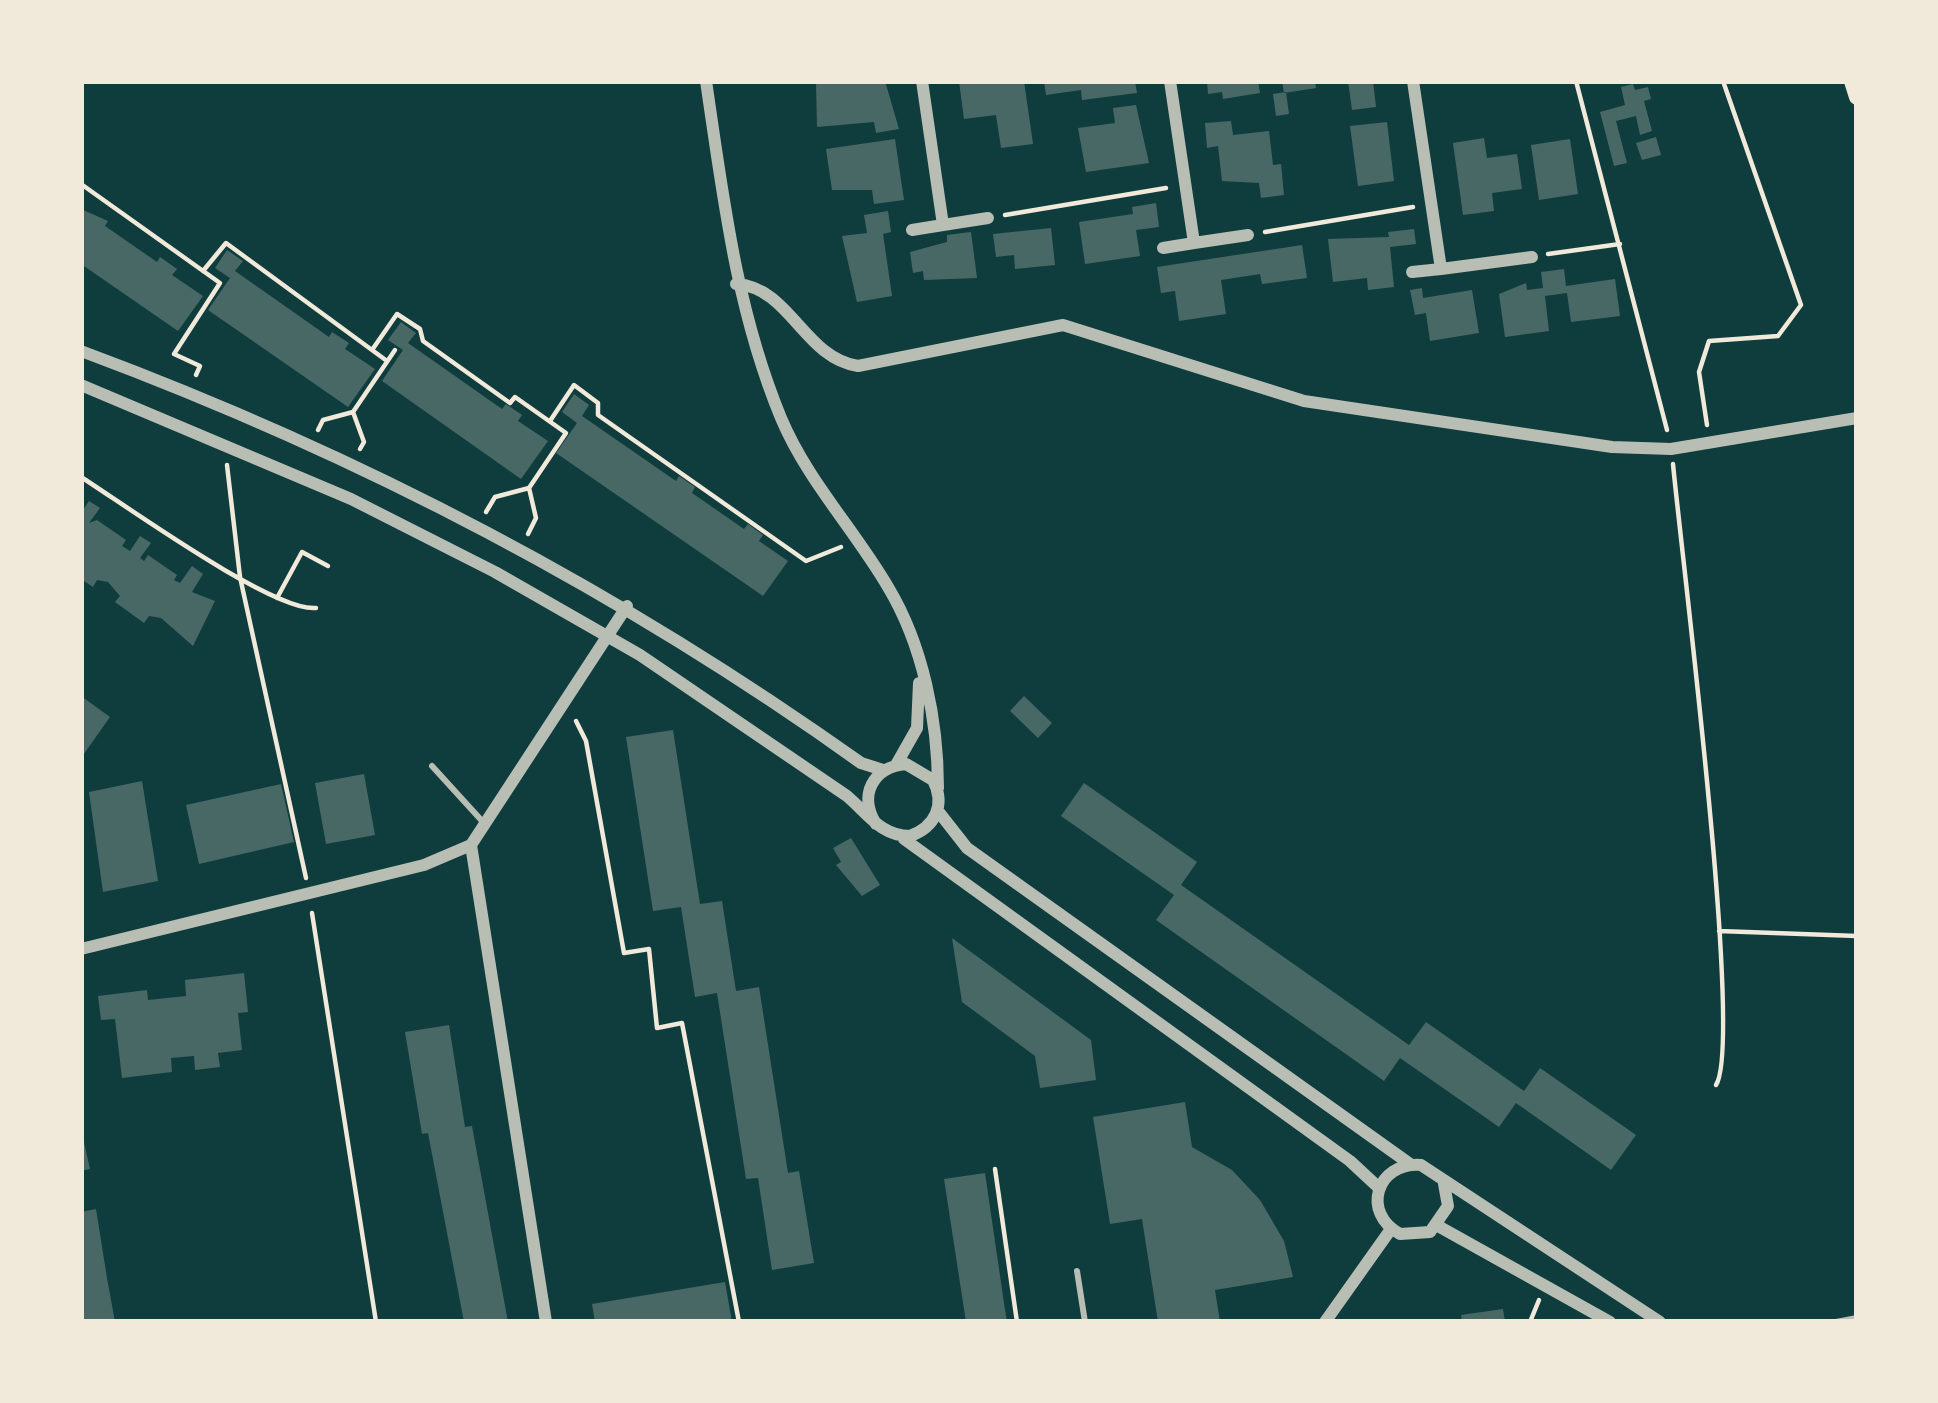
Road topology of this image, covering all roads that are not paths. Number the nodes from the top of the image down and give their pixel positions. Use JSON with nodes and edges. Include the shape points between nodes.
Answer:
{"nodes":[{"id":1,"x":706,"y":81,"type":"edge"},
{"id":2,"x":922,"y":81,"type":"edge"},
{"id":3,"x":1170,"y":81,"type":"edge"},
{"id":4,"x":1413,"y":81,"type":"edge"},
{"id":5,"x":1852,"y":81,"type":"edge"},
{"id":6,"x":1857,"y":97,"type":"edge"},
{"id":7,"x":988,"y":218,"type":"road end"},
{"id":8,"x":943,"y":225,"type":"junction"},
{"id":9,"x":911,"y":230,"type":"dead end"},
{"id":10,"x":1248,"y":235,"type":"road end"},
{"id":11,"x":1194,"y":243,"type":"junction"},
{"id":12,"x":1163,"y":248,"type":"dead end"},
{"id":13,"x":1532,"y":256,"type":"road end"},
{"id":14,"x":1441,"y":268,"type":"junction"},
{"id":15,"x":1412,"y":272,"type":"dead end"},
{"id":16,"x":736,"y":284,"type":"junction"},
{"id":17,"x":81,"y":351,"type":"edge"},
{"id":18,"x":81,"y":385,"type":"edge"},
{"id":19,"x":1857,"y":418,"type":"edge"},
{"id":20,"x":627,"y":605,"type":"junction"},
{"id":21,"x":608,"y":634,"type":"junction"},
{"id":22,"x":917,"y":658,"type":"junction"},
{"id":23,"x":432,"y":766,"type":"dead end"},
{"id":24,"x":890,"y":767,"type":"junction"},
{"id":25,"x":938,"y":789,"type":"junction"},
{"id":26,"x":938,"y":812,"type":"junction"},
{"id":27,"x":483,"y":822,"type":"junction"},
{"id":28,"x":876,"y":824,"type":"junction"},
{"id":29,"x":897,"y":836,"type":"junction"},
{"id":30,"x":471,"y":845,"type":"junction"},
{"id":31,"x":81,"y":949,"type":"edge"},
{"id":32,"x":1411,"y":1164,"type":"junction"},
{"id":33,"x":1444,"y":1184,"type":"junction"},
{"id":34,"x":1378,"y":1187,"type":"junction"},
{"id":35,"x":1438,"y":1226,"type":"junction"},
{"id":36,"x":1391,"y":1229,"type":"junction"},
{"id":37,"x":1076,"y":1271,"type":"dead end"},
{"id":38,"x":1857,"y":1318,"type":"edge"},
{"id":39,"x":546,"y":1322,"type":"edge"},
{"id":40,"x":1085,"y":1322,"type":"edge"},
{"id":41,"x":1325,"y":1322,"type":"edge"},
{"id":42,"x":1610,"y":1322,"type":"edge"},
{"id":43,"x":1660,"y":1322,"type":"edge"},
{"id":44,"x":1836,"y":1322,"type":"edge"}],
"edges":[{"from":1,"to":16,"type":"street"},
{"from":2,"to":8,"type":"street"},
{"from":3,"to":11,"type":"street"},
{"from":4,"to":14,"type":"street"},
{"from":5,"to":6,"type":"main road"},
{"from":7,"to":8,"type":"street"},
{"from":8,"to":9,"type":"street"},
{"from":10,"to":11,"type":"street"},
{"from":11,"to":12,"type":"street"},
{"from":13,"to":14,"type":"street"},
{"from":14,"to":15,"type":"street"},
{"from":16,"to":19,"type":"street","via":[[766,292],[826,355],[858,366],[1063,325],[1304,401],[1612,447],[1671,448]]},
{"from":16,"to":22,"type":"street","via":[[783,422],[888,586]]},
{"from":17,"to":20,"type":"street","via":[[310,446]]},
{"from":18,"to":21,"type":"street","via":[[351,499]]},
{"from":20,"to":21,"type":"street"},
{"from":20,"to":24,"type":"street","via":[[861,763]]},
{"from":21,"to":27,"type":"street"},
{"from":21,"to":28,"type":"street","via":[[847,796]]},
{"from":22,"to":24,"type":"street","via":[[917,728]]},
{"from":22,"to":25,"type":"street"},
{"from":23,"to":27,"type":"lane"},
{"from":24,"to":25,"type":"street","via":[[917,766]]},
{"from":24,"to":28,"type":"street","via":[[868,791]]},
{"from":25,"to":26,"type":"street"},
{"from":26,"to":29,"type":"street","via":[[922,832]]},
{"from":26,"to":32,"type":"street","via":[[967,848]]},
{"from":27,"to":30,"type":"street"},
{"from":28,"to":29,"type":"street"},
{"from":29,"to":34,"type":"street","via":[[927,850]]},
{"from":30,"to":31,"type":"street","via":[[424,865]]},
{"from":30,"to":39,"type":"street"},
{"from":32,"to":33,"type":"street"},
{"from":32,"to":34,"type":"street"},
{"from":33,"to":35,"type":"street","via":[[1448,1206]]},
{"from":33,"to":43,"type":"street"},
{"from":34,"to":36,"type":"street","via":[[1377,1210]]},
{"from":35,"to":36,"type":"street","via":[[1410,1236]]},
{"from":35,"to":42,"type":"street"},
{"from":36,"to":41,"type":"street"},
{"from":37,"to":40,"type":"lane"},
{"from":38,"to":44,"type":"lane"}]}
